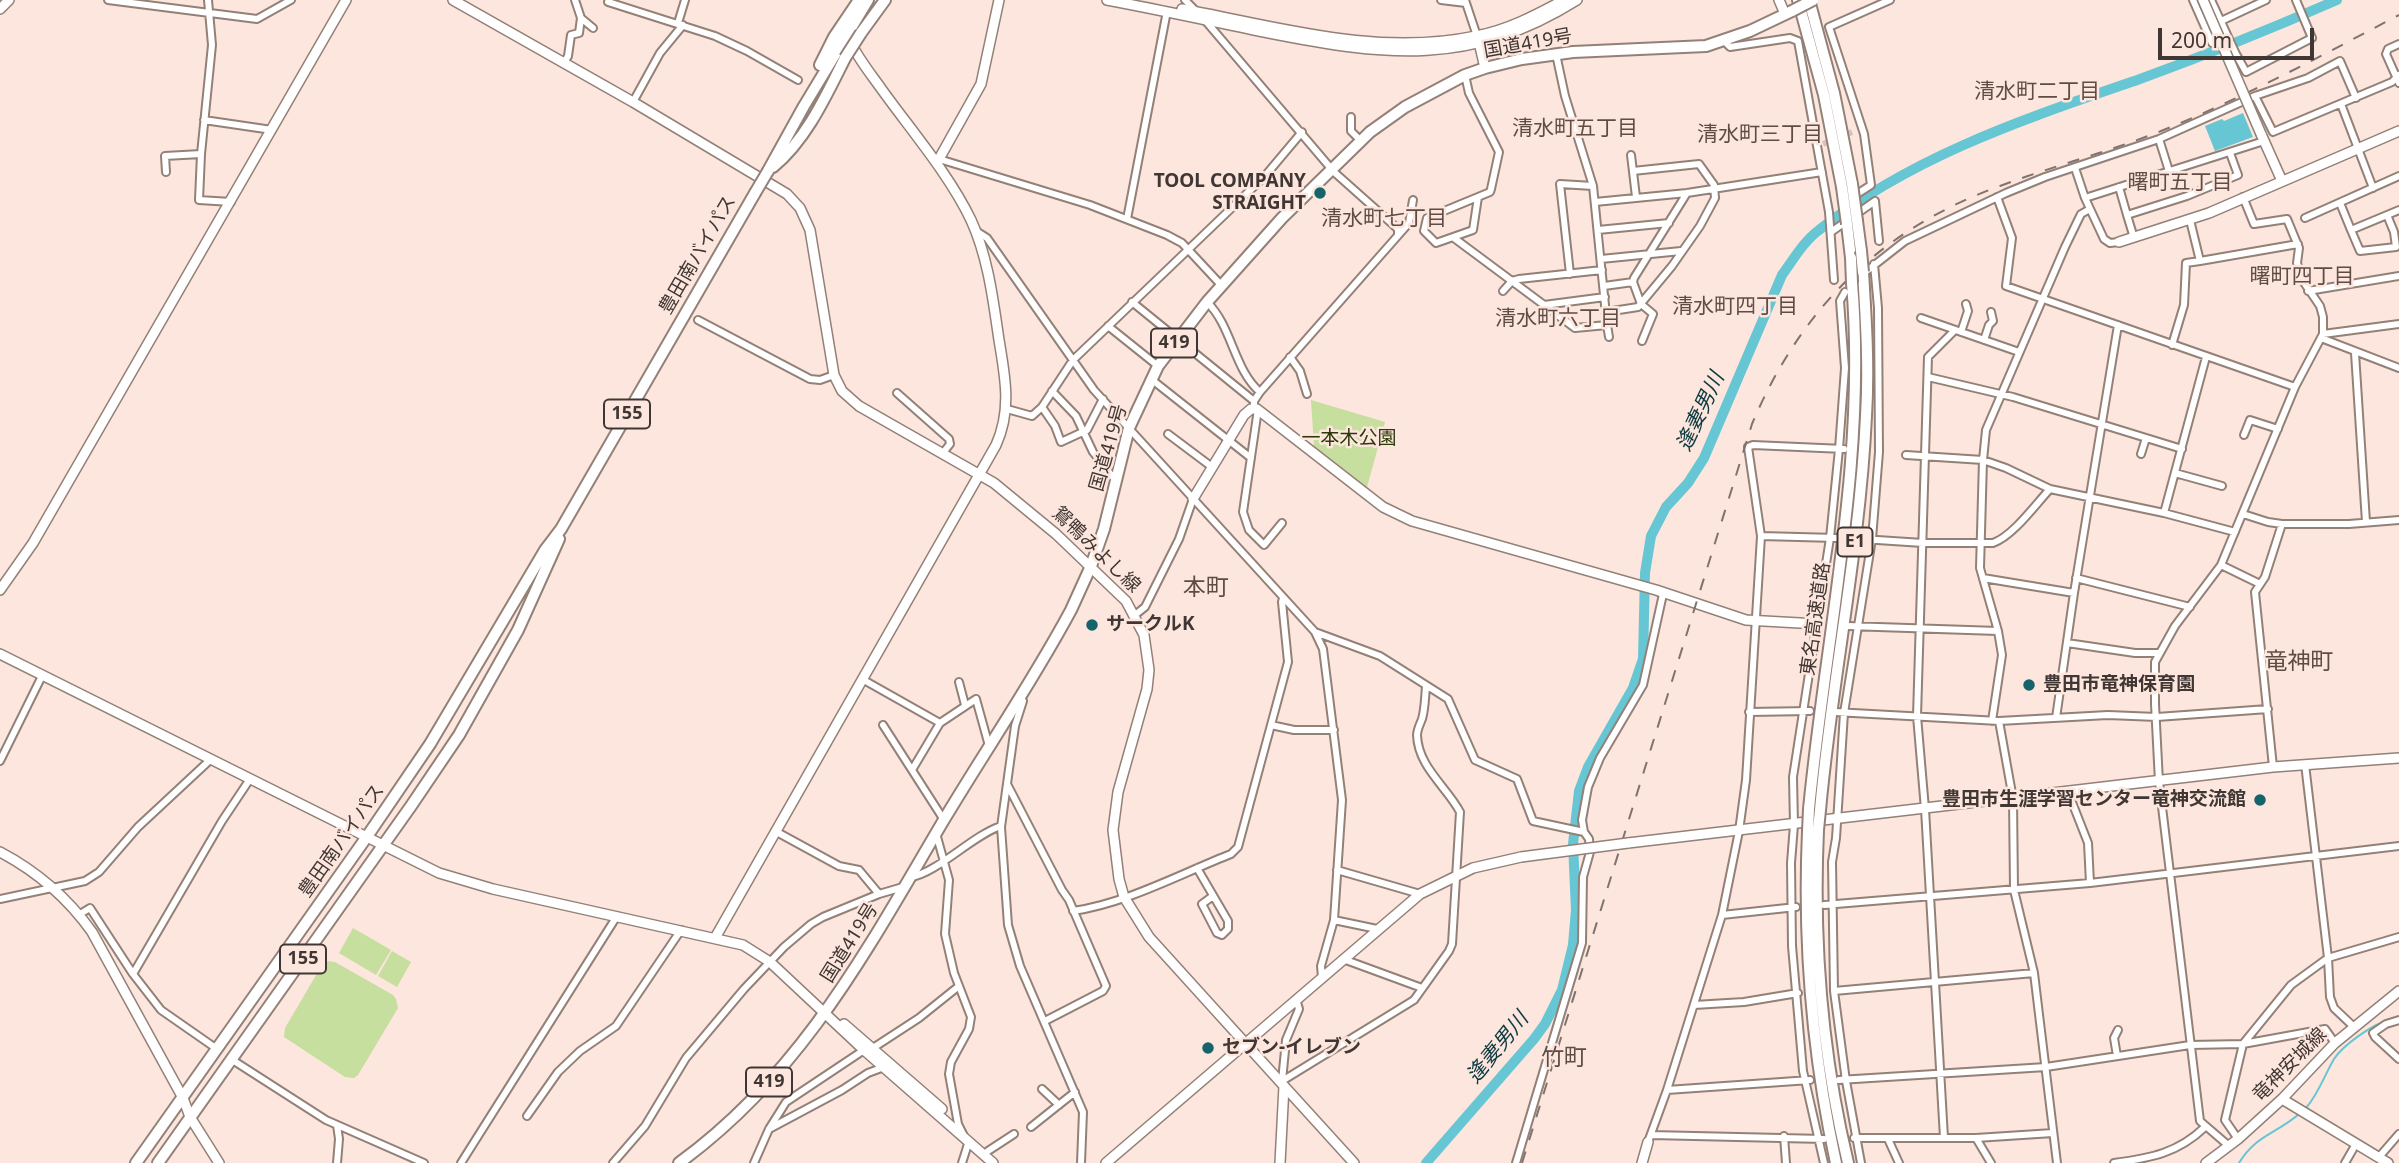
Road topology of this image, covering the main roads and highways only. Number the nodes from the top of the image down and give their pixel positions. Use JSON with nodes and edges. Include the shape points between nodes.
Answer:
{"nodes":[{"id":1,"x":859,"y":0,"type":"edge"},
{"id":2,"x":884,"y":0,"type":"edge"},
{"id":3,"x":1798,"y":0,"type":"edge"},
{"id":4,"x":1811,"y":0,"type":"edge"},
{"id":5,"x":868,"y":3,"type":"edge"},
{"id":6,"x":768,"y":171,"type":"junction"},
{"id":7,"x":1847,"y":186,"type":"junction"},
{"id":8,"x":1852,"y":222,"type":"junction"},
{"id":9,"x":561,"y":529,"type":"junction"},
{"id":10,"x":1815,"y":809,"type":"junction"},
{"id":11,"x":1813,"y":830,"type":"junction"},
{"id":12,"x":136,"y":1163,"type":"edge"},
{"id":13,"x":158,"y":1163,"type":"edge"},
{"id":14,"x":679,"y":1163,"type":"edge"},
{"id":15,"x":1836,"y":1163,"type":"edge"},
{"id":16,"x":1848,"y":1163,"type":"edge"}],
"edges":[{"from":1,"to":6,"type":"highway","number":"155","via":[[786,125]]},
{"from":2,"to":6,"type":"highway","number":"155","bridge":true,"via":[[808,125],[785,157]]},
{"from":3,"to":7,"type":"highway","name":"東名高速道路","number":"E1"},
{"from":4,"to":7,"type":"highway","name":"東名高速道路","number":"E1","via":[[1834,93]]},
{"from":4,"to":14,"type":"highway","name":"国道419号","number":"419","bridge":true,"via":[[1724,41],[1690,48],[1556,54],[1465,75],[1405,107],[1360,140],[1282,218],[1207,302],[1158,366],[1129,428],[1104,529],[1071,610],[834,1002],[778,1073]]},
{"from":5,"to":6,"type":"highway","name":"豊田南バイパス","number":"155"},
{"from":6,"to":9,"type":"highway","name":"豊田南バイパス","number":"155","bridge":true},
{"from":7,"to":8,"type":"highway","name":"東名高速道路","number":"E1","bridge":true},
{"from":8,"to":10,"type":"highway","name":"東名高速道路","number":"E1","bridge":true,"via":[[1849,287],[1857,353],[1851,477],[1815,745]]},
{"from":8,"to":10,"type":"highway","name":"東名高速道路","number":"E1","bridge":true,"via":[[1865,271],[1863,465]]},
{"from":9,"to":12,"type":"highway","name":"豊田南バイパス","number":"155","via":[[430,744]]},
{"from":9,"to":13,"type":"highway","name":"豊田南バイパス","number":"155","via":[[518,630],[447,753]]},
{"from":10,"to":11,"type":"highway","name":"東名高速道路","number":"E1","bridge":true},
{"from":11,"to":15,"type":"highway","name":"東名高速道路","number":"E1","via":[[1807,922],[1810,996]]},
{"from":11,"to":16,"type":"highway","name":"東名高速道路","number":"E1","via":[[1821,995]]}]}
